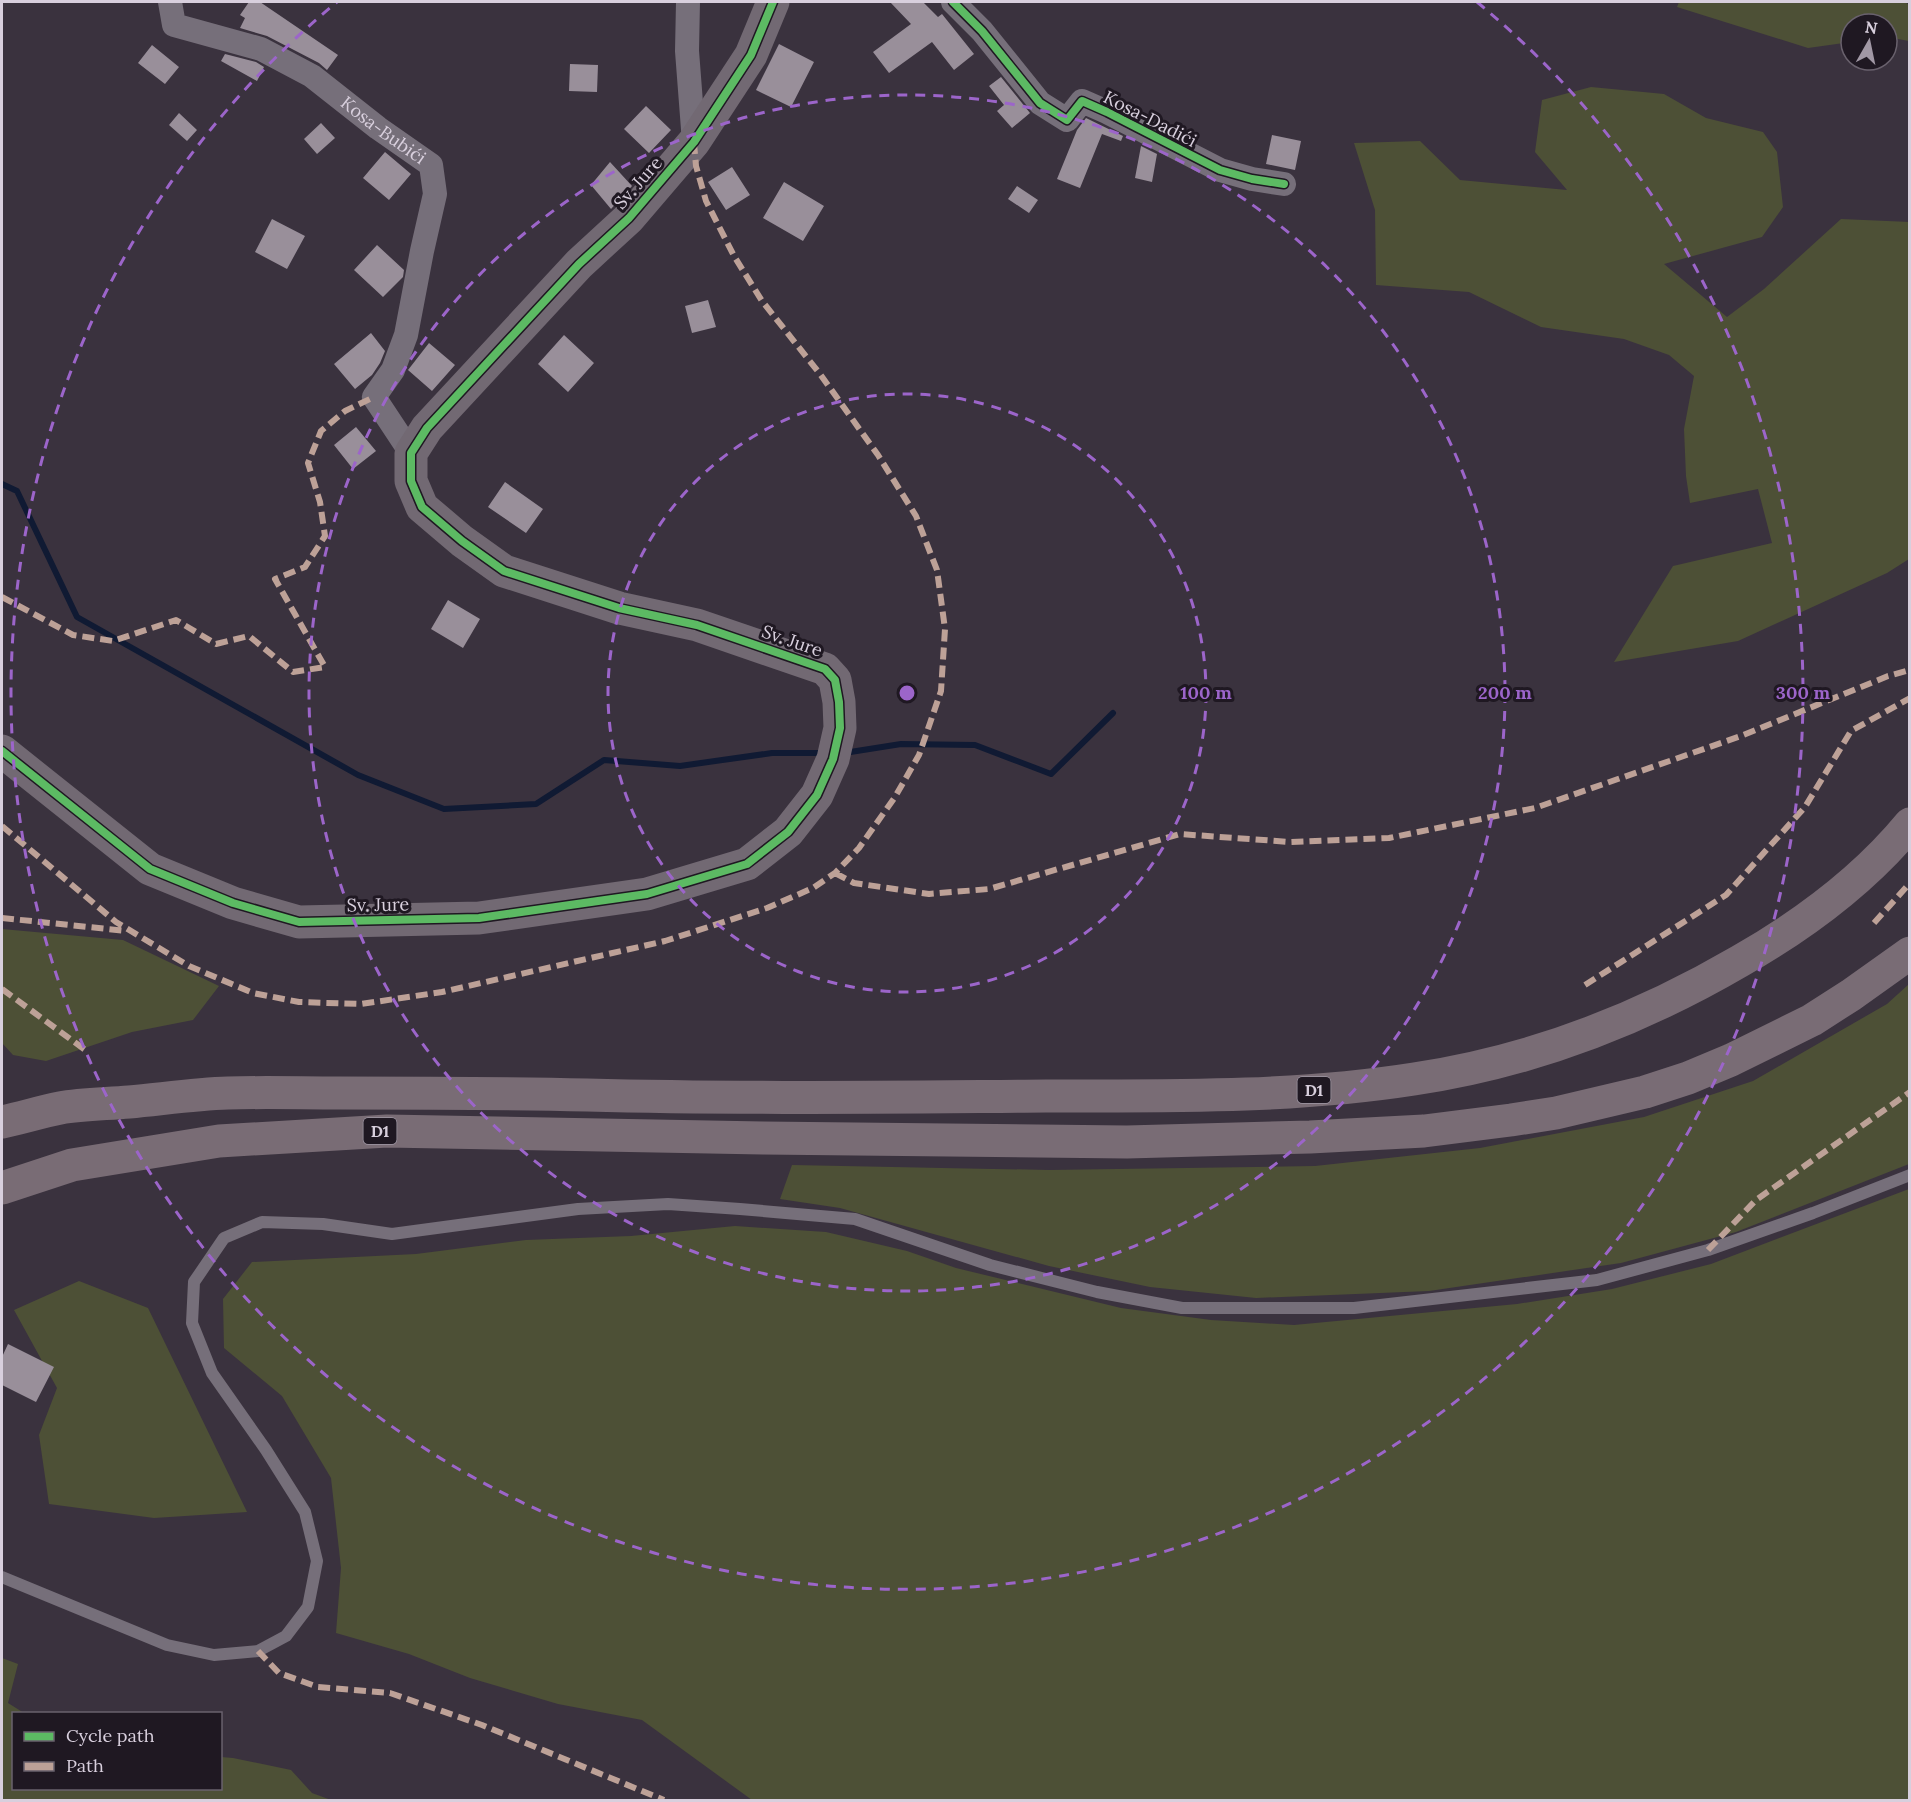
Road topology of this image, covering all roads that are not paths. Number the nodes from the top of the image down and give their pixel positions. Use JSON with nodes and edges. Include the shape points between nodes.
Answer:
{"nodes":[{"id":1,"x":170,"y":2,"type":"edge"},
{"id":2,"x":688,"y":2,"type":"edge"},
{"id":3,"x":773,"y":2,"type":"edge"},
{"id":4,"x":953,"y":2,"type":"edge"},
{"id":5,"x":694,"y":142,"type":"junction"},
{"id":6,"x":1284,"y":184,"type":"dead end"},
{"id":7,"x":411,"y":453,"type":"junction"},
{"id":8,"x":2,"y":751,"type":"edge"},
{"id":9,"x":1910,"y":824,"type":"edge"},
{"id":10,"x":1910,"y":953,"type":"edge"},
{"id":11,"x":2,"y":1122,"type":"edge"},
{"id":12,"x":1910,"y":1175,"type":"edge"},
{"id":13,"x":2,"y":1188,"type":"edge"},
{"id":14,"x":2,"y":1576,"type":"edge"}],
"edges":[{"from":1,"to":7,"type":"street","name":"Kosa-Bubići","via":[[174,25],[261,50],[312,76],[431,165],[435,194],[406,335],[393,370],[374,397]]},
{"from":2,"to":5,"type":"street","via":[[687,51]]},
{"from":3,"to":5,"type":"street","name":"Sv. Jure","via":[[751,55]]},
{"from":4,"to":6,"type":"street","name":"Kosa-Dadići","via":[[982,31],[1040,103],[1067,120],[1082,101],[1220,170]]},
{"from":5,"to":7,"type":"street","name":"Sv. Jure","via":[[628,218],[579,264],[427,428]]},
{"from":7,"to":8,"type":"street","name":"Sv. Jure","via":[[411,481],[422,507],[504,571],[619,608],[697,625],[825,669],[835,681],[840,728],[818,795],[788,832],[747,864],[647,894],[479,918],[299,922],[233,903],[150,869]]},
{"from":9,"to":11,"type":"highway","number":"D1","via":[[1870,868],[1792,928],[1708,980],[1665,1002],[1570,1040],[1520,1056],[1416,1079],[1282,1092],[1172,1096],[225,1094],[60,1108]]},
{"from":10,"to":13,"type":"highway","number":"D1","via":[[1812,1020],[1710,1069],[1601,1104],[1490,1123],[1310,1137],[1127,1142],[387,1131],[219,1141],[72,1165]]},
{"from":12,"to":14,"type":"lane","via":[[1708,1250],[1597,1280],[1354,1308],[1182,1308],[990,1265],[855,1219],[740,1209],[668,1204],[578,1209],[392,1234],[323,1224],[262,1222],[224,1238],[194,1282],[192,1323],[212,1373],[305,1512],[317,1561],[308,1607],[286,1636],[258,1651],[214,1655],[167,1645]]}]}
